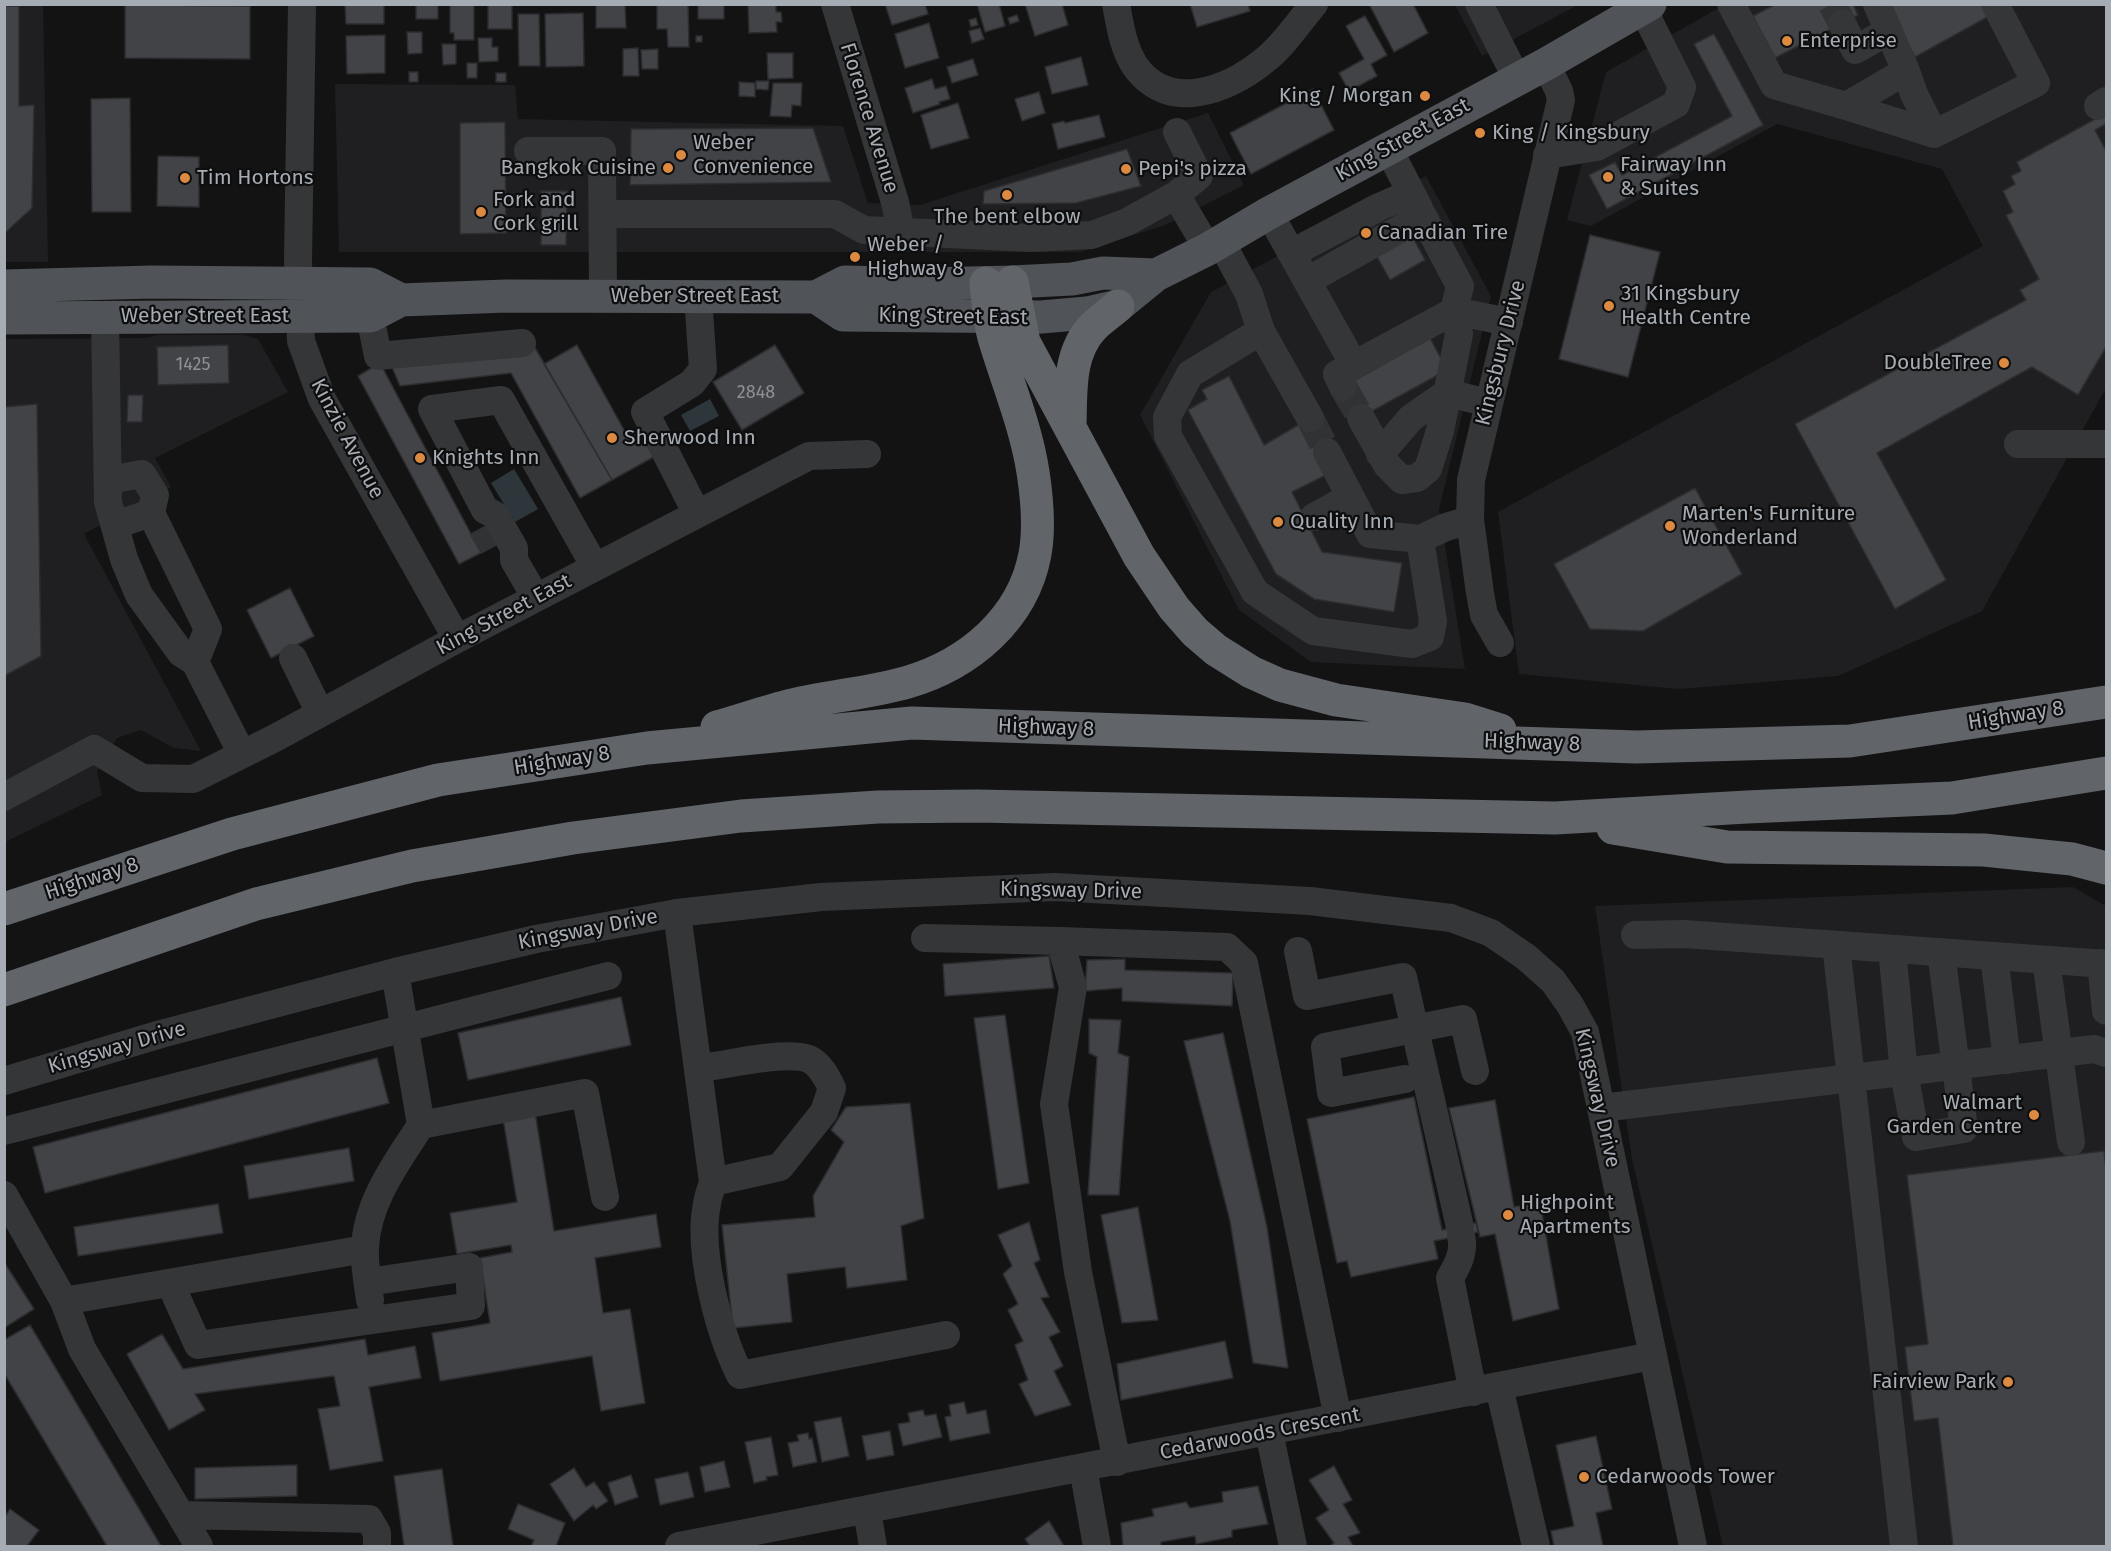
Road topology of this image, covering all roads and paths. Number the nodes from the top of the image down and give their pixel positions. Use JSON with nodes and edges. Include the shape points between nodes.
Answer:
{"nodes":[{"id":1,"x":302,"y":4,"type":"edge"},
{"id":2,"x":835,"y":4,"type":"edge"},
{"id":3,"x":1116,"y":4,"type":"edge"},
{"id":4,"x":1314,"y":4,"type":"edge"},
{"id":5,"x":1479,"y":4,"type":"edge"},
{"id":6,"x":1731,"y":4,"type":"edge"},
{"id":7,"x":1877,"y":4,"type":"edge"},
{"id":8,"x":1995,"y":4,"type":"edge"},
{"id":9,"x":1647,"y":7,"type":"edge"},
{"id":10,"x":1852,"y":14,"type":"tunnel mouth"},
{"id":11,"x":1883,"y":35,"type":"junction"},
{"id":12,"x":1906,"y":70,"type":"junction"},
{"id":13,"x":1531,"y":72,"type":"junction"},
{"id":14,"x":1846,"y":106,"type":"junction"},
{"id":15,"x":1177,"y":132,"type":"dead end"},
{"id":16,"x":1934,"y":134,"type":"junction"},
{"id":17,"x":1388,"y":148,"type":"junction"},
{"id":18,"x":528,"y":151,"type":"dead end"},
{"id":19,"x":1547,"y":155,"type":"junction"},
{"id":20,"x":1176,"y":195,"type":"junction"},
{"id":21,"x":1417,"y":204,"type":"junction"},
{"id":22,"x":1269,"y":213,"type":"junction"},
{"id":23,"x":603,"y":214,"type":"junction"},
{"id":24,"x":901,"y":232,"type":"junction"},
{"id":25,"x":1365,"y":232,"type":"junction"},
{"id":26,"x":1214,"y":246,"type":"junction"},
{"id":27,"x":1292,"y":253,"type":"junction"},
{"id":28,"x":1156,"y":275,"type":"junction"},
{"id":29,"x":299,"y":282,"type":"junction"},
{"id":30,"x":999,"y":282,"type":"junction"},
{"id":31,"x":1307,"y":282,"type":"junction"},
{"id":32,"x":4,"y":286,"type":"edge"},
{"id":33,"x":603,"y":296,"type":"junction"},
{"id":34,"x":698,"y":296,"type":"junction"},
{"id":35,"x":816,"y":297,"type":"junction"},
{"id":36,"x":401,"y":300,"type":"junction"},
{"id":37,"x":1118,"y":306,"type":"junction"},
{"id":38,"x":1454,"y":311,"type":"junction"},
{"id":39,"x":105,"y":316,"type":"junction"},
{"id":40,"x":299,"y":316,"type":"junction"},
{"id":41,"x":370,"y":316,"type":"junction"},
{"id":42,"x":4,"y":318,"type":"edge"},
{"id":43,"x":1004,"y":318,"type":"junction"},
{"id":44,"x":1509,"y":322,"type":"junction"},
{"id":45,"x":1261,"y":331,"type":"junction"},
{"id":46,"x":522,"y":343,"type":"dead end"},
{"id":47,"x":1447,"y":393,"type":"junction"},
{"id":48,"x":1490,"y":403,"type":"junction"},
{"id":49,"x":1310,"y":418,"type":"tunnel mouth"},
{"id":50,"x":1361,"y":418,"type":"tunnel mouth"},
{"id":51,"x":1070,"y":428,"type":"junction"},
{"id":52,"x":2018,"y":444,"type":"dead end"},
{"id":53,"x":2106,"y":444,"type":"edge"},
{"id":54,"x":1328,"y":452,"type":"tunnel mouth"},
{"id":55,"x":867,"y":454,"type":"dead end"},
{"id":56,"x":1380,"y":454,"type":"junction"},
{"id":57,"x":108,"y":480,"type":"junction"},
{"id":58,"x":1350,"y":497,"type":"junction"},
{"id":59,"x":151,"y":513,"type":"junction"},
{"id":60,"x":697,"y":514,"type":"junction"},
{"id":61,"x":1314,"y":517,"type":"dead end"},
{"id":62,"x":1470,"y":520,"type":"junction"},
{"id":63,"x":114,"y":525,"type":"junction"},
{"id":64,"x":1420,"y":539,"type":"junction"},
{"id":65,"x":595,"y":567,"type":"junction"},
{"id":66,"x":536,"y":598,"type":"junction"},
{"id":67,"x":457,"y":639,"type":"junction"},
{"id":68,"x":1500,"y":643,"type":"dead end"},
{"id":69,"x":293,"y":658,"type":"dead end"},
{"id":70,"x":195,"y":662,"type":"junction"},
{"id":71,"x":2106,"y":702,"type":"edge"},
{"id":72,"x":320,"y":713,"type":"junction"},
{"id":73,"x":1539,"y":743,"type":"junction"},
{"id":74,"x":647,"y":748,"type":"junction"},
{"id":75,"x":242,"y":754,"type":"junction"},
{"id":76,"x":2106,"y":773,"type":"edge"},
{"id":77,"x":4,"y":797,"type":"edge"},
{"id":78,"x":1556,"y":818,"type":"junction"},
{"id":79,"x":2106,"y":868,"type":"edge"},
{"id":80,"x":4,"y":909,"type":"edge"},
{"id":81,"x":677,"y":914,"type":"junction"},
{"id":82,"x":1635,"y":935,"type":"dead end"},
{"id":83,"x":925,"y":938,"type":"dead end"},
{"id":84,"x":1060,"y":941,"type":"junction"},
{"id":85,"x":1836,"y":945,"type":"junction"},
{"id":86,"x":1892,"y":949,"type":"junction"},
{"id":87,"x":1298,"y":951,"type":"dead end"},
{"id":88,"x":1941,"y":952,"type":"junction"},
{"id":89,"x":1994,"y":956,"type":"junction"},
{"id":90,"x":2046,"y":960,"type":"junction"},
{"id":91,"x":2104,"y":964,"type":"edge"},
{"id":92,"x":395,"y":972,"type":"junction"},
{"id":93,"x":609,"y":976,"type":"dead end"},
{"id":94,"x":4,"y":990,"type":"edge"},
{"id":95,"x":2106,"y":1011,"type":"edge"},
{"id":96,"x":1412,"y":1019,"type":"junction"},
{"id":97,"x":1363,"y":1021,"type":"dead end"},
{"id":98,"x":405,"y":1029,"type":"junction"},
{"id":99,"x":2106,"y":1053,"type":"edge"},
{"id":100,"x":2059,"y":1054,"type":"junction"},
{"id":101,"x":2007,"y":1060,"type":"junction"},
{"id":102,"x":1954,"y":1067,"type":"junction"},
{"id":103,"x":698,"y":1069,"type":"junction"},
{"id":104,"x":1475,"y":1071,"type":"dead end"},
{"id":105,"x":1904,"y":1073,"type":"junction"},
{"id":106,"x":1405,"y":1079,"type":"dead end"},
{"id":107,"x":1851,"y":1080,"type":"junction"},
{"id":108,"x":4,"y":1081,"type":"edge"},
{"id":109,"x":1601,"y":1108,"type":"junction"},
{"id":110,"x":421,"y":1125,"type":"junction"},
{"id":111,"x":4,"y":1131,"type":"edge"},
{"id":112,"x":2071,"y":1142,"type":"dead end"},
{"id":113,"x":714,"y":1182,"type":"junction"},
{"id":114,"x":4,"y":1195,"type":"edge"},
{"id":115,"x":605,"y":1197,"type":"dead end"},
{"id":116,"x":364,"y":1249,"type":"junction"},
{"id":117,"x":368,"y":1282,"type":"junction"},
{"id":118,"x":170,"y":1283,"type":"junction"},
{"id":119,"x":64,"y":1301,"type":"junction"},
{"id":120,"x":372,"y":1320,"type":"junction"},
{"id":121,"x":946,"y":1335,"type":"dead end"},
{"id":122,"x":1652,"y":1356,"type":"junction"},
{"id":123,"x":1486,"y":1389,"type":"junction"},
{"id":124,"x":1338,"y":1418,"type":"junction"},
{"id":125,"x":1269,"y":1432,"type":"junction"},
{"id":126,"x":1117,"y":1462,"type":"junction"},
{"id":127,"x":1083,"y":1468,"type":"junction"},
{"id":128,"x":867,"y":1511,"type":"junction"},
{"id":129,"x":182,"y":1515,"type":"junction"},
{"id":130,"x":199,"y":1546,"type":"edge"},
{"id":131,"x":377,"y":1546,"type":"edge"},
{"id":132,"x":680,"y":1546,"type":"edge"},
{"id":133,"x":873,"y":1546,"type":"edge"},
{"id":134,"x":1097,"y":1546,"type":"edge"},
{"id":135,"x":1293,"y":1546,"type":"edge"},
{"id":136,"x":1536,"y":1546,"type":"edge"},
{"id":137,"x":1693,"y":1546,"type":"edge"},
{"id":138,"x":1904,"y":1546,"type":"edge"}],
"edges":[{"from":1,"to":29,"type":"street","name":"Kinzie Avenue"},
{"from":2,"to":24,"type":"street","name":"Florence Avenue"},
{"from":3,"to":4,"type":"street","via":[[1135,66],[1165,90],[1186,94],[1236,80],[1267,59]]},
{"from":5,"to":13,"type":"street","name":"Kingsbury Drive"},
{"from":6,"to":14,"type":"street","via":[[1774,85]]},
{"from":7,"to":11,"type":"street"},
{"from":8,"to":16,"type":"street","via":[[2036,83]]},
{"from":9,"to":13,"type":"main road","name":"King Street East"},
{"from":9,"to":19,"type":"street","via":[[1682,87],[1676,104],[1597,147]]},
{"from":10,"to":11,"type":"street"},
{"from":11,"to":12,"type":"street"},
{"from":12,"to":14,"type":"street"},
{"from":12,"to":16,"type":"street"},
{"from":13,"to":17,"type":"main road","name":"King Street East"},
{"from":13,"to":19,"type":"street","name":"Kingsbury Drive","via":[[1559,91]]},
{"from":14,"to":16,"type":"street"},
{"from":15,"to":20,"type":"street","via":[[1199,176]]},
{"from":17,"to":21,"type":"street"},
{"from":17,"to":22,"type":"main road","name":"King Street East"},
{"from":18,"to":23,"type":"street","via":[[602,151]]},
{"from":19,"to":44,"type":"street","name":"Kingsbury Drive"},
{"from":20,"to":24,"type":"street","via":[[1127,222],[1092,235],[1030,238]]},
{"from":20,"to":26,"type":"street"},
{"from":21,"to":25,"type":"street"},
{"from":21,"to":38,"type":"street","via":[[1460,286]]},
{"from":22,"to":26,"type":"main road","name":"King Street East"},
{"from":22,"to":27,"type":"street"},
{"from":23,"to":24,"type":"street","via":[[835,214],[864,230]]},
{"from":23,"to":33,"type":"street"},
{"from":25,"to":27,"type":"street"},
{"from":25,"to":31,"type":"street"},
{"from":26,"to":28,"type":"main road","name":"King Street East"},
{"from":26,"to":45,"type":"street","via":[[1249,294]]},
{"from":27,"to":31,"type":"street"},
{"from":28,"to":30,"type":"main road","name":"King Street East","via":[[1103,273],[1072,279]]},
{"from":28,"to":37,"type":"main road","name":"King Street East"},
{"from":29,"to":32,"type":"main road","name":"Weber Street East"},
{"from":29,"to":36,"type":"main road","name":"Weber Street East","via":[[370,284]]},
{"from":29,"to":40,"type":"street","name":"Kinzie Avenue"},
{"from":30,"to":35,"type":"main road","name":"Weber Street East","via":[[845,282]]},
{"from":30,"to":43,"type":"highway"},
{"from":31,"to":38,"type":"street","via":[[1345,375]]},
{"from":33,"to":34,"type":"main road","name":"Weber Street East"},
{"from":33,"to":36,"type":"main road","name":"Weber Street East"},
{"from":34,"to":35,"type":"main road","name":"Weber Street East"},
{"from":34,"to":60,"type":"street","via":[[703,369],[692,383],[645,412]]},
{"from":35,"to":43,"type":"main road","name":"King Street East","via":[[843,315]]},
{"from":36,"to":41,"type":"main road","name":"Weber Street East"},
{"from":37,"to":43,"type":"main road","name":"King Street East","via":[[1065,316]]},
{"from":37,"to":51,"type":"highway","via":[[1092,328],[1079,348],[1071,375]]},
{"from":38,"to":44,"type":"street"},
{"from":38,"to":47,"type":"street","via":[[1459,334]]},
{"from":39,"to":40,"type":"main road","name":"Weber Street East"},
{"from":39,"to":42,"type":"main road","name":"Weber Street East"},
{"from":39,"to":57,"type":"street"},
{"from":40,"to":41,"type":"main road","name":"Weber Street East"},
{"from":40,"to":67,"type":"street","name":"Kinzie Avenue","via":[[301,341],[322,399]]},
{"from":41,"to":46,"type":"street","via":[[378,356]]},
{"from":43,"to":51,"type":"highway","via":[[1024,342]]},
{"from":43,"to":74,"type":"highway","via":[[1038,518],[1035,554],[1025,588],[1005,619],[985,642],[936,673],[906,683],[790,705]]},
{"from":44,"to":48,"type":"street","name":"Kingsbury Drive"},
{"from":45,"to":49,"type":"street"},
{"from":45,"to":64,"type":"street","via":[[1190,374],[1167,417],[1168,436],[1255,592],[1313,631],[1412,644],[1430,637],[1432,621]]},
{"from":47,"to":48,"type":"street"},
{"from":47,"to":56,"type":"street","via":[[1411,418]]},
{"from":47,"to":56,"type":"street","via":[[1428,469],[1417,478],[1402,480]]},
{"from":48,"to":62,"type":"street","name":"Kingsbury Drive","via":[[1471,480]]},
{"from":50,"to":56,"type":"street"},
{"from":51,"to":73,"type":"highway","via":[[1160,588],[1195,632],[1216,650],[1280,685],[1336,700],[1465,719]]},
{"from":52,"to":53,"type":"street"},
{"from":54,"to":58,"type":"street"},
{"from":55,"to":60,"type":"street","name":"King Street East","via":[[809,456]]},
{"from":57,"to":59,"type":"street","via":[[142,474],[155,495]]},
{"from":57,"to":63,"type":"street"},
{"from":58,"to":61,"type":"street"},
{"from":58,"to":64,"type":"street","via":[[1370,534]]},
{"from":59,"to":63,"type":"street"},
{"from":59,"to":70,"type":"street","via":[[208,629]]},
{"from":60,"to":65,"type":"street","name":"King Street East"},
{"from":62,"to":64,"type":"street"},
{"from":62,"to":68,"type":"street","name":"Kingsbury Drive","via":[[1484,615]]},
{"from":63,"to":70,"type":"street","via":[[139,595],[181,653]]},
{"from":65,"to":66,"type":"street","name":"King Street East"},
{"from":65,"to":66,"type":"street","via":[[501,400],[432,409],[494,536]]},
{"from":66,"to":67,"type":"street","name":"King Street East"},
{"from":67,"to":72,"type":"street","name":"King Street East"},
{"from":69,"to":72,"type":"street"},
{"from":70,"to":75,"type":"street"},
{"from":71,"to":73,"type":"highway","name":"Highway 8","via":[[1850,741],[1637,747]]},
{"from":72,"to":75,"type":"street","name":"King Street East"},
{"from":73,"to":74,"type":"highway","name":"Highway 8","via":[[912,723]]},
{"from":74,"to":80,"type":"highway","name":"Highway 8","via":[[438,780],[232,834]]},
{"from":75,"to":77,"type":"street","name":"King Street East","via":[[193,779],[142,778],[94,748]]},
{"from":76,"to":78,"type":"highway","via":[[1952,798]]},
{"from":78,"to":79,"type":"highway","via":[[1727,847],[1984,850],[2072,859]]},
{"from":78,"to":94,"type":"highway","via":[[978,806],[878,807],[741,816],[573,838],[412,866],[256,904]]},
{"from":81,"to":92,"type":"street","name":"Kingsway Drive","via":[[536,939]]},
{"from":81,"to":103,"type":"street"},
{"from":81,"to":109,"type":"street","name":"Kingsway Drive","via":[[821,897],[1055,887],[1310,901],[1451,918],[1491,933],[1553,981],[1585,1032]]},
{"from":82,"to":85,"type":"street","via":[[1684,934]]},
{"from":83,"to":84,"type":"street"},
{"from":84,"to":124,"type":"street","via":[[1227,947],[1244,963]]},
{"from":84,"to":126,"type":"street","via":[[1073,987],[1054,1104],[1078,1272]]},
{"from":85,"to":86,"type":"street"},
{"from":85,"to":107,"type":"street"},
{"from":86,"to":88,"type":"street"},
{"from":86,"to":105,"type":"street"},
{"from":87,"to":96,"type":"street","via":[[1307,996],[1403,977]]},
{"from":88,"to":89,"type":"street"},
{"from":88,"to":102,"type":"street"},
{"from":89,"to":90,"type":"street"},
{"from":89,"to":101,"type":"street"},
{"from":90,"to":91,"type":"street"},
{"from":90,"to":100,"type":"street"},
{"from":91,"to":95,"type":"street"},
{"from":92,"to":98,"type":"street"},
{"from":92,"to":108,"type":"street","name":"Kingsway Drive","via":[[161,1034]]},
{"from":93,"to":98,"type":"street"},
{"from":96,"to":97,"type":"street"},
{"from":96,"to":104,"type":"street","via":[[1463,1019]]},
{"from":96,"to":106,"type":"street","via":[[1325,1047],[1331,1093]]},
{"from":96,"to":123,"type":"street","via":[[1463,1244],[1450,1278]]},
{"from":98,"to":110,"type":"street"},
{"from":98,"to":111,"type":"street"},
{"from":99,"to":100,"type":"street","via":[[2094,1049]]},
{"from":100,"to":101,"type":"street"},
{"from":100,"to":112,"type":"street"},
{"from":101,"to":102,"type":"street"},
{"from":102,"to":105,"type":"street"},
{"from":102,"to":105,"type":"street","via":[[1964,1129],[1916,1137]]},
{"from":103,"to":113,"type":"street"},
{"from":103,"to":113,"type":"street","via":[[792,1055],[810,1060],[832,1088],[824,1112],[780,1167]]},
{"from":105,"to":107,"type":"street"},
{"from":107,"to":109,"type":"street"},
{"from":107,"to":138,"type":"street"},
{"from":109,"to":122,"type":"street","name":"Kingsway Drive"},
{"from":110,"to":115,"type":"street","via":[[585,1093]]},
{"from":110,"to":116,"type":"street","via":[[389,1173],[371,1215]]},
{"from":113,"to":121,"type":"street","via":[[706,1205],[704,1248],[720,1329],[740,1375]]},
{"from":114,"to":119,"type":"street"},
{"from":116,"to":117,"type":"street"},
{"from":116,"to":118,"type":"street"},
{"from":117,"to":120,"type":"street"},
{"from":117,"to":120,"type":"street","via":[[469,1267],[471,1306]]},
{"from":118,"to":119,"type":"street"},
{"from":118,"to":120,"type":"street","via":[[198,1345]]},
{"from":119,"to":129,"type":"street","via":[[82,1349]]},
{"from":122,"to":123,"type":"street","name":"Cedarwoods Crescent"},
{"from":122,"to":137,"type":"street","name":"Kingsway Drive"},
{"from":123,"to":124,"type":"street","name":"Cedarwoods Crescent"},
{"from":123,"to":136,"type":"street"},
{"from":124,"to":125,"type":"street","name":"Cedarwoods Crescent"},
{"from":125,"to":126,"type":"street","name":"Cedarwoods Crescent"},
{"from":125,"to":135,"type":"street"},
{"from":126,"to":127,"type":"street","name":"Cedarwoods Crescent"},
{"from":127,"to":128,"type":"street","name":"Cedarwoods Crescent"},
{"from":127,"to":134,"type":"street"},
{"from":128,"to":132,"type":"street","name":"Cedarwoods Crescent"},
{"from":128,"to":133,"type":"street"},
{"from":129,"to":130,"type":"street"},
{"from":129,"to":131,"type":"street","via":[[369,1519],[377,1533]]}]}
